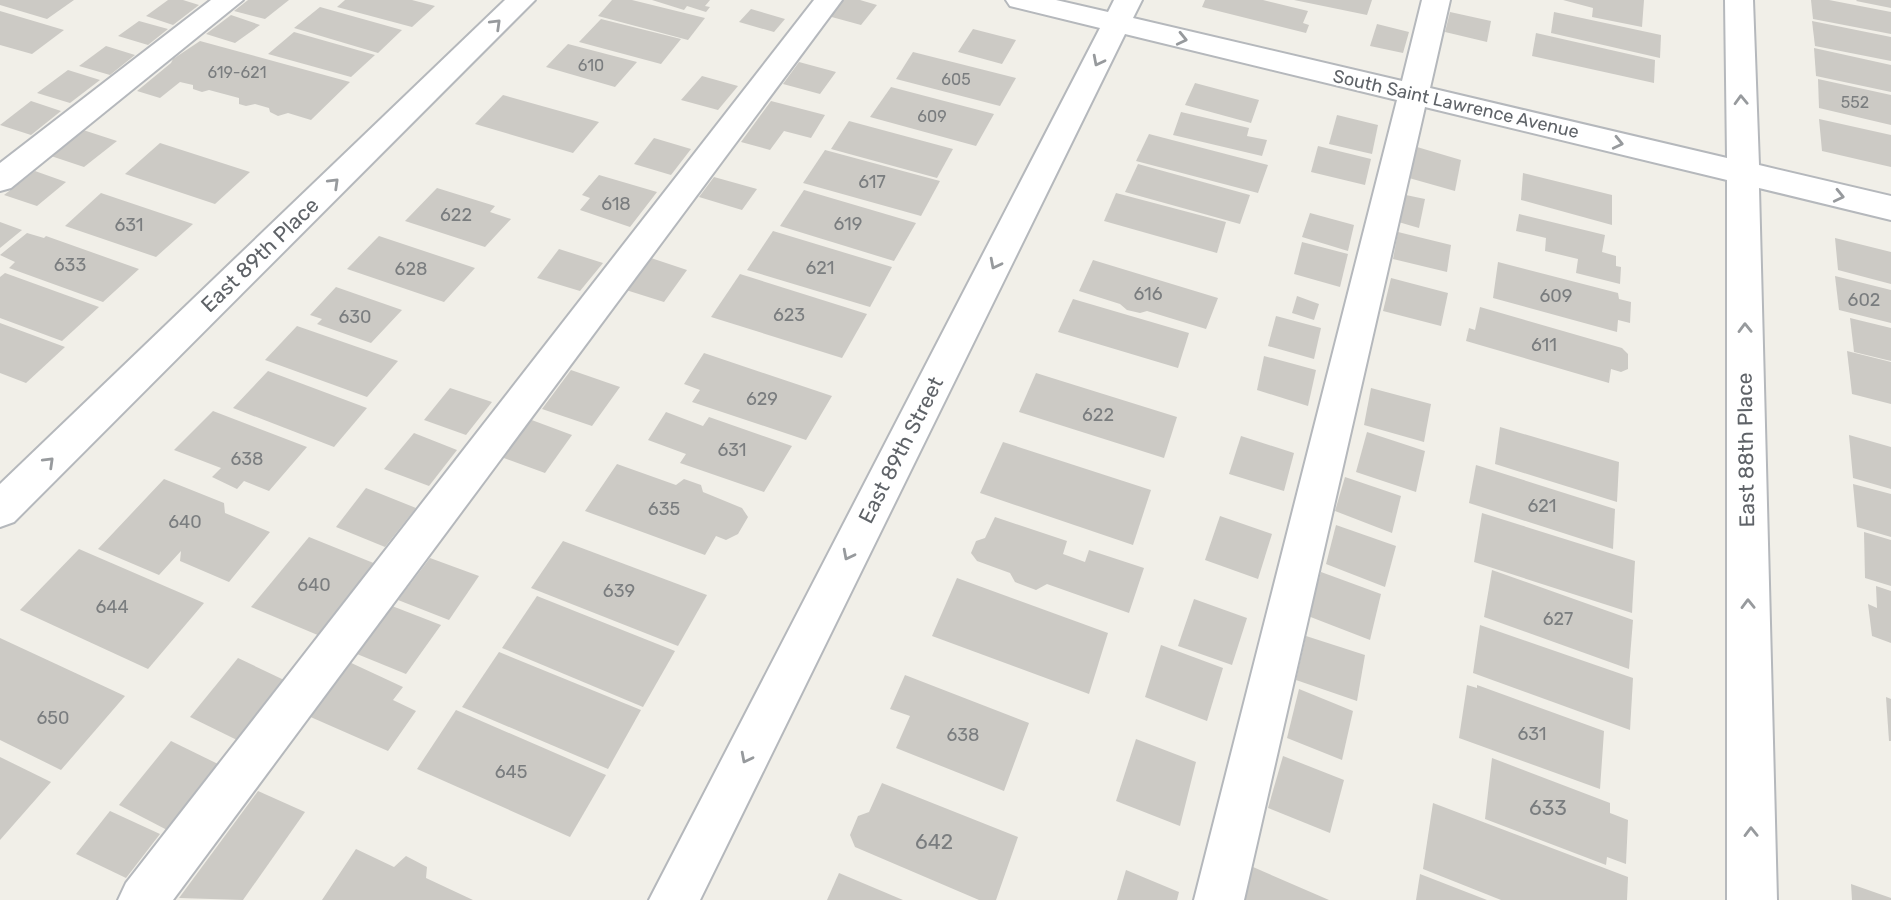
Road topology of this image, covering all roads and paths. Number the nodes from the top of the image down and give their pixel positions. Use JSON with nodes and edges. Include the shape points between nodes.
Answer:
{"nodes":[{"id":1,"x":229,"y":0,"type":"edge"},
{"id":2,"x":521,"y":0,"type":"edge"},
{"id":3,"x":828,"y":0,"type":"edge"},
{"id":4,"x":1020,"y":0,"type":"edge"},
{"id":5,"x":1436,"y":0,"type":"edge"},
{"id":6,"x":1739,"y":0,"type":"edge"},
{"id":7,"x":1123,"y":12,"type":"edge"},
{"id":8,"x":1413,"y":94,"type":"junction"},
{"id":9,"x":1743,"y":173,"type":"junction"},
{"id":10,"x":0,"y":180,"type":"edge"},
{"id":11,"x":1891,"y":208,"type":"edge"},
{"id":12,"x":0,"y":510,"type":"edge"},
{"id":13,"x":143,"y":900,"type":"edge"},
{"id":14,"x":674,"y":900,"type":"edge"},
{"id":15,"x":1219,"y":900,"type":"edge"},
{"id":16,"x":1752,"y":900,"type":"edge"}],
"edges":[{"from":1,"to":10,"type":"street"},
{"from":12,"to":2,"type":"street","name":"East 89th Place","one_way":true},
{"from":3,"to":13,"type":"street"},
{"from":4,"to":7,"type":"street","name":"South Saint Lawrence Avenue"},
{"from":5,"to":8,"type":"street"},
{"from":9,"to":6,"type":"street","name":"East 88th Place","one_way":true},
{"from":7,"to":8,"type":"street","name":"South Saint Lawrence Avenue","one_way":true},
{"from":7,"to":14,"type":"street","name":"East 89th Street","one_way":true},
{"from":8,"to":9,"type":"street","name":"South Saint Lawrence Avenue","one_way":true},
{"from":8,"to":15,"type":"street"},
{"from":9,"to":11,"type":"street","name":"South Saint Lawrence Avenue","one_way":true},
{"from":16,"to":9,"type":"street","name":"East 88th Place","one_way":true}]}
